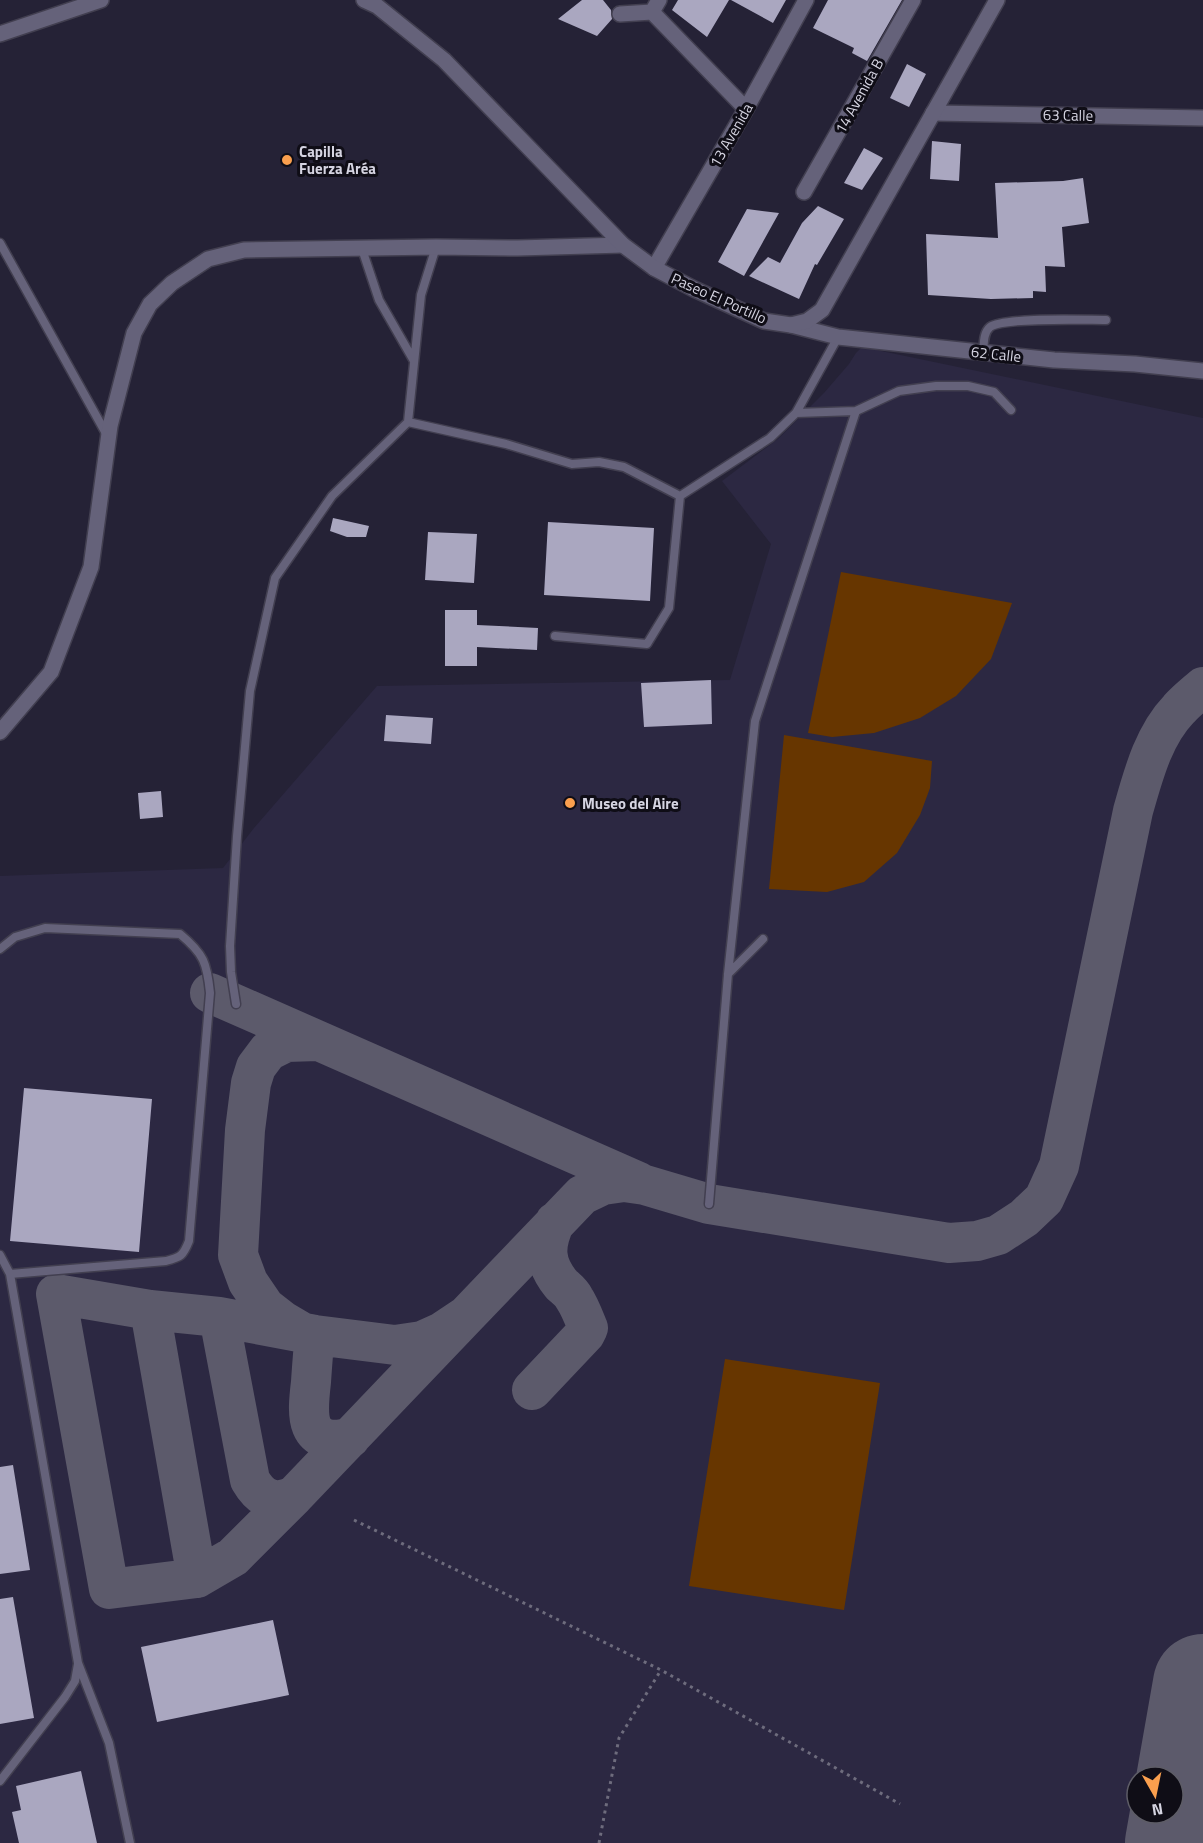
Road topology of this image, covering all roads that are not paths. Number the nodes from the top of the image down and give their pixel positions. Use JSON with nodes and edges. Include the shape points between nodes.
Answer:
{"nodes":[{"id":1,"x":101,"y":0,"type":"edge"},
{"id":2,"x":364,"y":0,"type":"edge"},
{"id":3,"x":807,"y":0,"type":"edge"},
{"id":4,"x":913,"y":0,"type":"edge"},
{"id":5,"x":997,"y":0,"type":"edge"},
{"id":6,"x":656,"y":6,"type":"edge"},
{"id":7,"x":620,"y":14,"type":"dead end"},
{"id":8,"x":0,"y":34,"type":"edge"},
{"id":9,"x":746,"y":109,"type":"junction"},
{"id":10,"x":933,"y":113,"type":"junction"},
{"id":11,"x":1203,"y":118,"type":"edge"},
{"id":12,"x":804,"y":192,"type":"dead end"},
{"id":13,"x":0,"y":243,"type":"edge"},
{"id":14,"x":623,"y":245,"type":"junction"},
{"id":15,"x":436,"y":247,"type":"junction"},
{"id":16,"x":362,"y":249,"type":"junction"},
{"id":17,"x":654,"y":268,"type":"junction"},
{"id":18,"x":1106,"y":320,"type":"dead end"},
{"id":19,"x":791,"y":325,"type":"junction"},
{"id":20,"x":838,"y":337,"type":"junction"},
{"id":21,"x":983,"y":353,"type":"junction"},
{"id":22,"x":414,"y":361,"type":"junction"},
{"id":23,"x":1203,"y":371,"type":"edge"},
{"id":24,"x":1011,"y":410,"type":"dead end"},
{"id":25,"x":856,"y":411,"type":"junction"},
{"id":26,"x":796,"y":413,"type":"junction"},
{"id":27,"x":408,"y":422,"type":"junction"},
{"id":28,"x":109,"y":439,"type":"junction"},
{"id":29,"x":680,"y":496,"type":"junction"},
{"id":30,"x":555,"y":636,"type":"dead end"},
{"id":31,"x":0,"y":732,"type":"edge"},
{"id":32,"x":763,"y":939,"type":"dead end"},
{"id":33,"x":0,"y":949,"type":"edge"},
{"id":34,"x":728,"y":974,"type":"junction"},
{"id":35,"x":236,"y":1004,"type":"dead end"},
{"id":36,"x":709,"y":1204,"type":"dead end"},
{"id":37,"x":0,"y":1255,"type":"edge"},
{"id":38,"x":10,"y":1274,"type":"junction"},
{"id":39,"x":78,"y":1663,"type":"junction"},
{"id":40,"x":0,"y":1781,"type":"edge"},
{"id":41,"x":130,"y":1843,"type":"edge"}],
"edges":[{"from":1,"to":8,"type":"street"},
{"from":2,"to":14,"type":"street","name":"Paseo El Portillo","via":[[444,60]]},
{"from":3,"to":9,"type":"street","name":"13 Avenida"},
{"from":4,"to":12,"type":"street","name":"14 Avenida B"},
{"from":5,"to":10,"type":"street"},
{"from":6,"to":7,"type":"street"},
{"from":6,"to":9,"type":"street"},
{"from":9,"to":17,"type":"street","name":"13 Avenida"},
{"from":10,"to":11,"type":"street","name":"63 Calle"},
{"from":10,"to":19,"type":"street","via":[[822,310],[807,321]]},
{"from":13,"to":28,"type":"lane"},
{"from":14,"to":15,"type":"street"},
{"from":14,"to":17,"type":"street","name":"Paseo El Portillo"},
{"from":15,"to":16,"type":"street"},
{"from":15,"to":22,"type":"lane","via":[[421,295]]},
{"from":16,"to":22,"type":"lane","via":[[379,300]]},
{"from":16,"to":28,"type":"street","via":[[244,250],[208,259],[172,283],[150,304],[134,333]]},
{"from":17,"to":19,"type":"street","name":"Paseo El Portillo","via":[[764,321]]},
{"from":18,"to":21,"type":"lane","via":[[1009,321],[991,326],[985,333]]},
{"from":19,"to":20,"type":"street","name":"62 Calle"},
{"from":20,"to":21,"type":"street","name":"62 Calle"},
{"from":20,"to":26,"type":"lane"},
{"from":21,"to":23,"type":"street","name":"62 Calle"},
{"from":22,"to":27,"type":"lane"},
{"from":24,"to":25,"type":"lane","via":[[994,392],[968,386],[936,386],[899,391]]},
{"from":25,"to":26,"type":"lane"},
{"from":25,"to":34,"type":"lane","via":[[755,721]]},
{"from":26,"to":29,"type":"lane","via":[[770,438]]},
{"from":27,"to":29,"type":"lane","via":[[506,444],[572,464],[599,462],[624,468]]},
{"from":27,"to":35,"type":"lane","via":[[332,496],[275,578],[250,691],[230,946]]},
{"from":28,"to":31,"type":"street","via":[[91,567],[51,672]]},
{"from":29,"to":30,"type":"lane","via":[[669,608],[647,644]]},
{"from":32,"to":34,"type":"lane"},
{"from":33,"to":38,"type":"lane","via":[[15,936],[45,928],[180,934],[204,960],[210,993],[189,1241],[184,1252],[166,1261]]},
{"from":34,"to":36,"type":"lane"},
{"from":37,"to":38,"type":"lane"},
{"from":38,"to":39,"type":"lane"},
{"from":39,"to":40,"type":"lane","via":[[75,1680],[65,1697]]},
{"from":39,"to":41,"type":"lane","via":[[109,1743]]}]}
